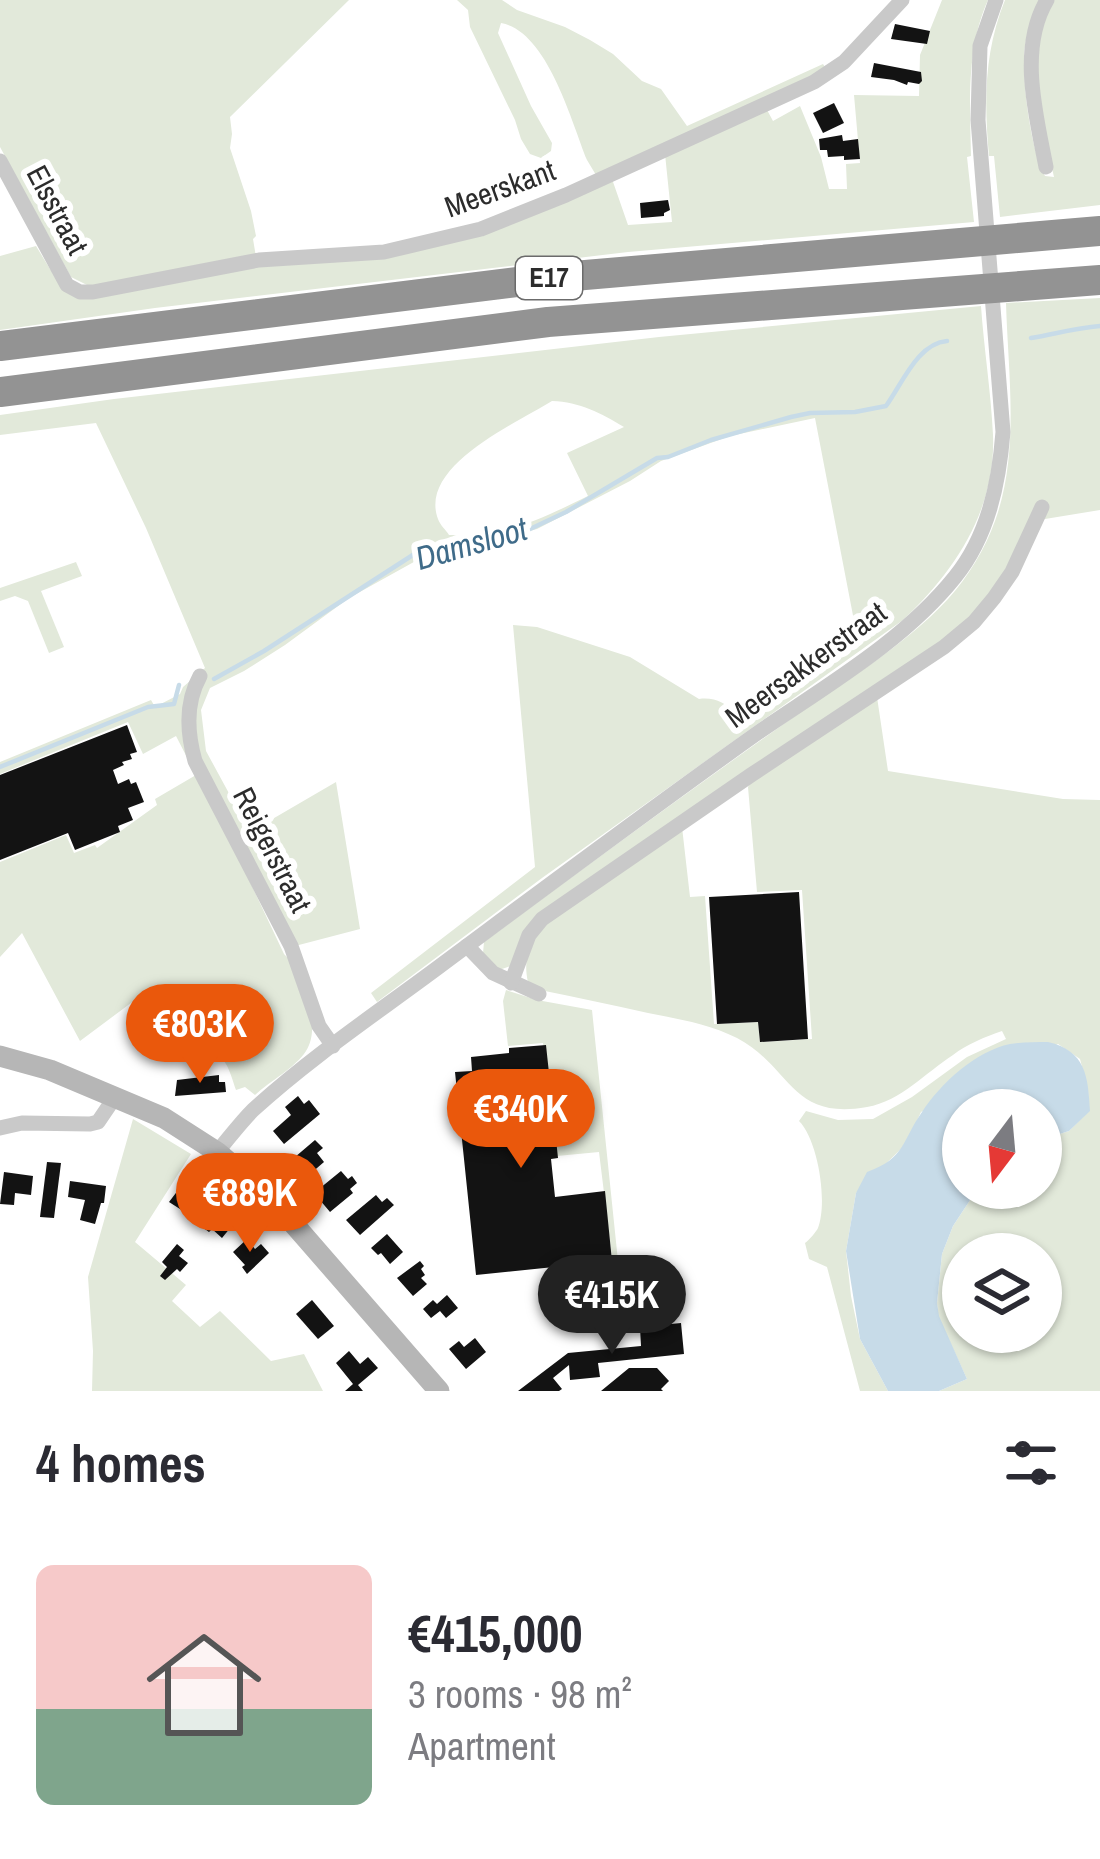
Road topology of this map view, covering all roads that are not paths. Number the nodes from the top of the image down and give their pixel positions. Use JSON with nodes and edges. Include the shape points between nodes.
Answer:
{"nodes":[{"id":1,"x":902,"y":0,"type":"edge"},
{"id":2,"x":996,"y":0,"type":"edge"},
{"id":3,"x":1047,"y":0,"type":"edge"},
{"id":4,"x":0,"y":161,"type":"edge"},
{"id":5,"x":1046,"y":167,"type":"dead end"},
{"id":6,"x":1100,"y":231,"type":"edge"},
{"id":7,"x":1100,"y":280,"type":"edge"},
{"id":8,"x":67,"y":285,"type":"joint"},
{"id":9,"x":0,"y":346,"type":"edge"},
{"id":10,"x":0,"y":392,"type":"edge"},
{"id":11,"x":1042,"y":506,"type":"dead end"},
{"id":12,"x":200,"y":676,"type":"dead end"},
{"id":13,"x":467,"y":946,"type":"junction"},
{"id":14,"x":511,"y":983,"type":"junction"},
{"id":15,"x":539,"y":994,"type":"dead end"},
{"id":16,"x":333,"y":1046,"type":"junction"},
{"id":17,"x":0,"y":1056,"type":"edge"},
{"id":18,"x":115,"y":1097,"type":"junction"},
{"id":19,"x":0,"y":1128,"type":"edge"},
{"id":20,"x":218,"y":1152,"type":"junction"},
{"id":21,"x":439,"y":1391,"type":"edge"}],
"edges":[{"from":1,"to":8,"type":"street","name":"Meerskant","via":[[824,76],[481,229],[384,252],[259,260],[93,292]]},
{"from":2,"to":13,"type":"street","name":"Meersakkerstraat","via":[[980,46],[978,120],[1003,432],[994,496],[959,573],[874,651]]},
{"from":3,"to":5,"type":"street","via":[[1032,53]]},
{"from":4,"to":8,"type":"street","name":"Elsstraat"},
{"from":6,"to":9,"type":"highway","number":"E17","via":[[550,278]]},
{"from":7,"to":10,"type":"highway","number":"E17","via":[[548,322]]},
{"from":11,"to":14,"type":"street","via":[[1012,572],[974,622],[542,920]]},
{"from":12,"to":16,"type":"street","name":"Reigerstraat","via":[[191,692],[195,761]]},
{"from":13,"to":14,"type":"street"},
{"from":13,"to":16,"type":"street","name":"Meersakkerstraat"},
{"from":14,"to":15,"type":"street"},
{"from":16,"to":20,"type":"street","name":"Meersakkerstraat","via":[[250,1112]]},
{"from":17,"to":18,"type":"main road"},
{"from":18,"to":19,"type":"street","via":[[98,1122]]},
{"from":18,"to":20,"type":"main road"},
{"from":20,"to":21,"type":"main road","via":[[271,1198]]}]}
